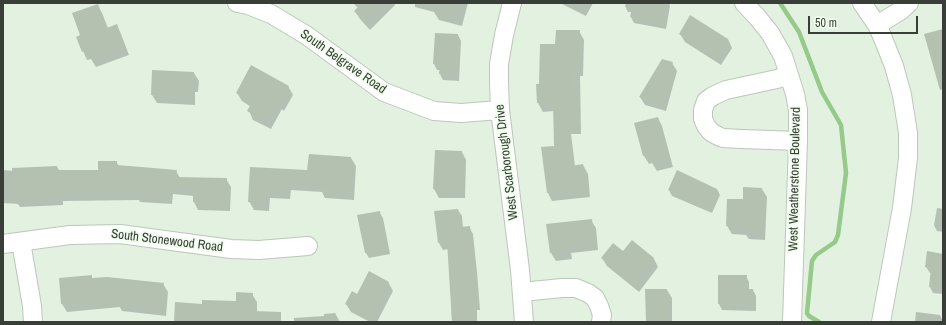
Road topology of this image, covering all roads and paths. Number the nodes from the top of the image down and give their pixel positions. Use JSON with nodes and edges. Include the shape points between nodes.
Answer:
{"nodes":[{"id":1,"x":237,"y":3,"type":"edge"},
{"id":2,"x":512,"y":3,"type":"edge"},
{"id":3,"x":744,"y":3,"type":"edge"},
{"id":4,"x":862,"y":3,"type":"edge"},
{"id":5,"x":910,"y":3,"type":"edge"},
{"id":6,"x":876,"y":25,"type":"junction"},
{"id":7,"x":789,"y":75,"type":"junction"},
{"id":8,"x":500,"y":110,"type":"junction"},
{"id":9,"x":798,"y":141,"type":"junction"},
{"id":10,"x":21,"y":242,"type":"junction"},
{"id":11,"x":3,"y":244,"type":"edge"},
{"id":12,"x":308,"y":246,"type":"dead end"},
{"id":13,"x":522,"y":292,"type":"junction"},
{"id":14,"x":32,"y":322,"type":"edge"},
{"id":15,"x":524,"y":322,"type":"edge"},
{"id":16,"x":601,"y":322,"type":"edge"},
{"id":17,"x":792,"y":322,"type":"edge"},
{"id":18,"x":881,"y":322,"type":"edge"}],
"edges":[{"from":1,"to":8,"type":"street","name":"South Belgrave Road","via":[[271,14],[283,21],[384,92],[434,111],[461,113]]},
{"from":2,"to":8,"type":"street","name":"West Scarborough Drive","via":[[500,64]]},
{"from":3,"to":7,"type":"street","name":"West Weatherstone Boulevard","via":[[770,33],[783,56]]},
{"from":4,"to":6,"type":"street"},
{"from":5,"to":6,"type":"street"},
{"from":6,"to":18,"type":"street","via":[[894,66],[908,133],[902,208]]},
{"from":7,"to":9,"type":"street","name":"West Weatherstone Boulevard","via":[[798,110]]},
{"from":7,"to":9,"type":"street","via":[[726,90],[713,96],[706,101],[703,119],[711,132],[723,138]]},
{"from":8,"to":13,"type":"street","name":"West Scarborough Drive"},
{"from":9,"to":17,"type":"street","name":"West Weatherstone Boulevard"},
{"from":10,"to":11,"type":"street","name":"South Stonewood Road"},
{"from":10,"to":12,"type":"street","name":"South Stonewood Road","via":[[70,235],[120,234],[231,249],[259,250]]},
{"from":10,"to":14,"type":"street","via":[[32,306]]},
{"from":13,"to":15,"type":"street","name":"West Scarborough Drive"},
{"from":13,"to":16,"type":"street","via":[[576,288],[588,292],[599,306]]}]}
